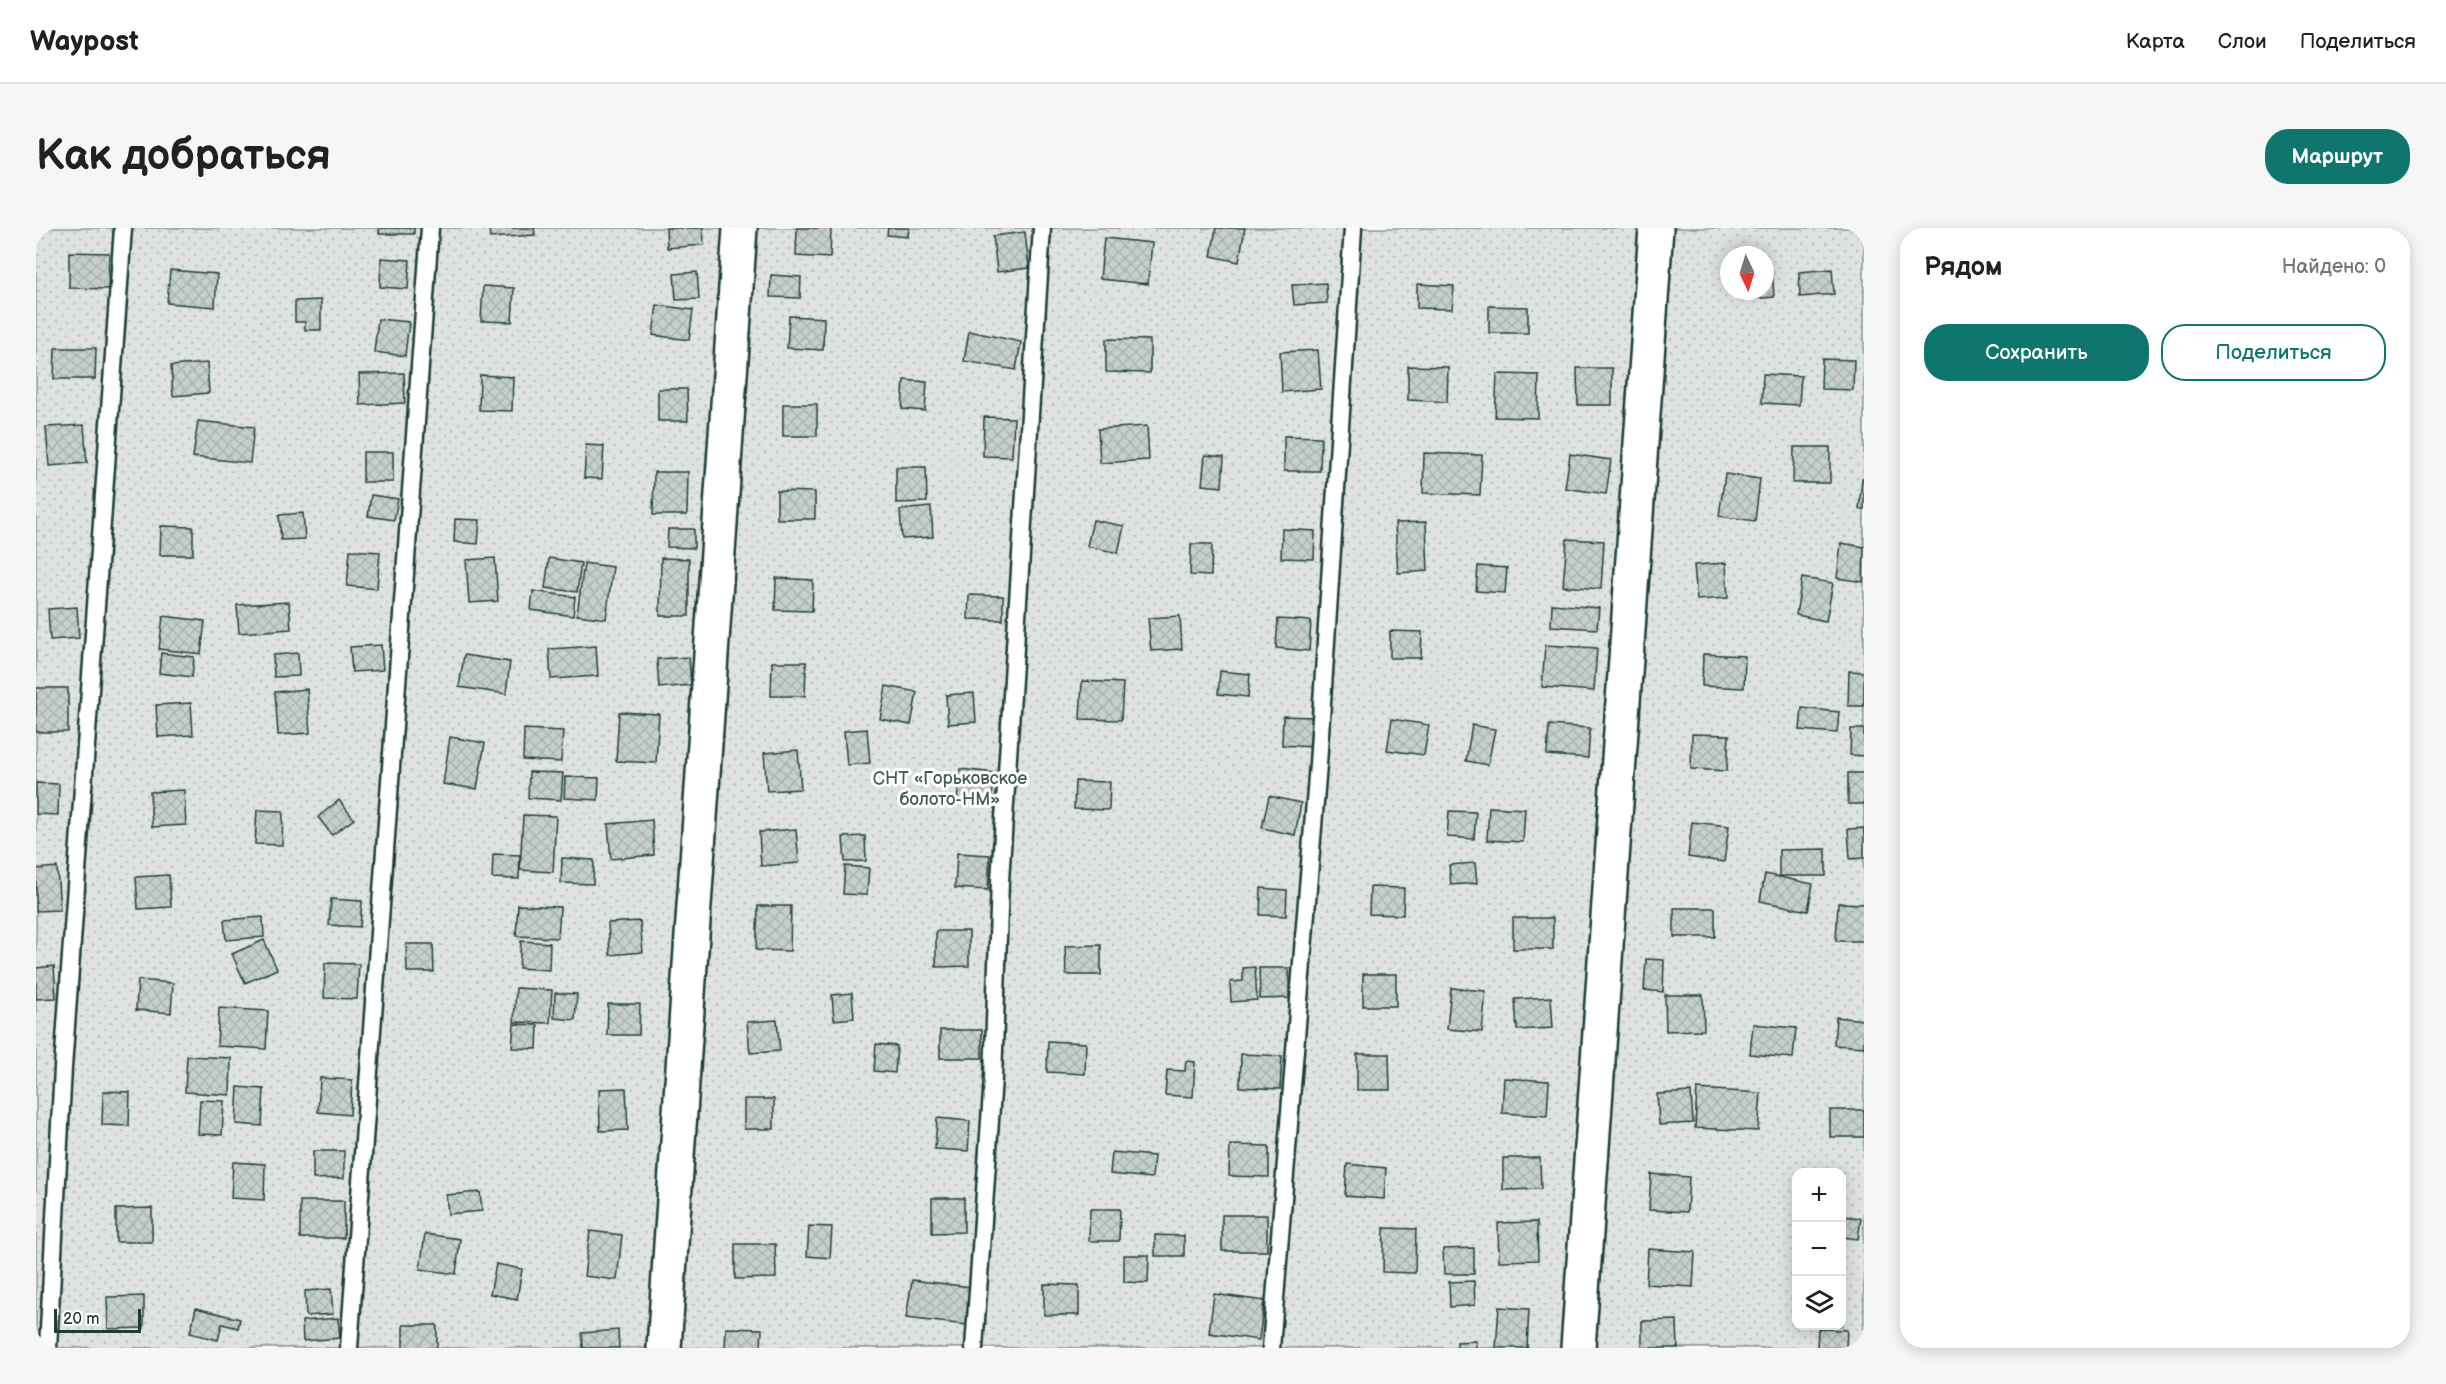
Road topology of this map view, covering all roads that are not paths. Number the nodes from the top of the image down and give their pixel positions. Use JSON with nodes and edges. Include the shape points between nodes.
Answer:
{"nodes":[{"id":1,"x":123,"y":228,"type":"edge"},
{"id":2,"x":430,"y":228,"type":"edge"},
{"id":3,"x":740,"y":228,"type":"edge"},
{"id":4,"x":1042,"y":228,"type":"edge"},
{"id":5,"x":1353,"y":228,"type":"edge"},
{"id":6,"x":1656,"y":228,"type":"edge"},
{"id":7,"x":48,"y":1348,"type":"edge"},
{"id":8,"x":349,"y":1348,"type":"edge"},
{"id":9,"x":664,"y":1348,"type":"edge"},
{"id":10,"x":974,"y":1348,"type":"edge"},
{"id":11,"x":1271,"y":1348,"type":"edge"},
{"id":12,"x":1578,"y":1348,"type":"edge"}],
"edges":[{"from":1,"to":7,"type":"lane","via":[[63,1068]]},
{"from":2,"to":8,"type":"lane"},
{"from":3,"to":9,"type":"street"},
{"from":4,"to":10,"type":"lane"},
{"from":5,"to":11,"type":"lane","via":[[1318,764]]},
{"from":6,"to":12,"type":"street"}]}
